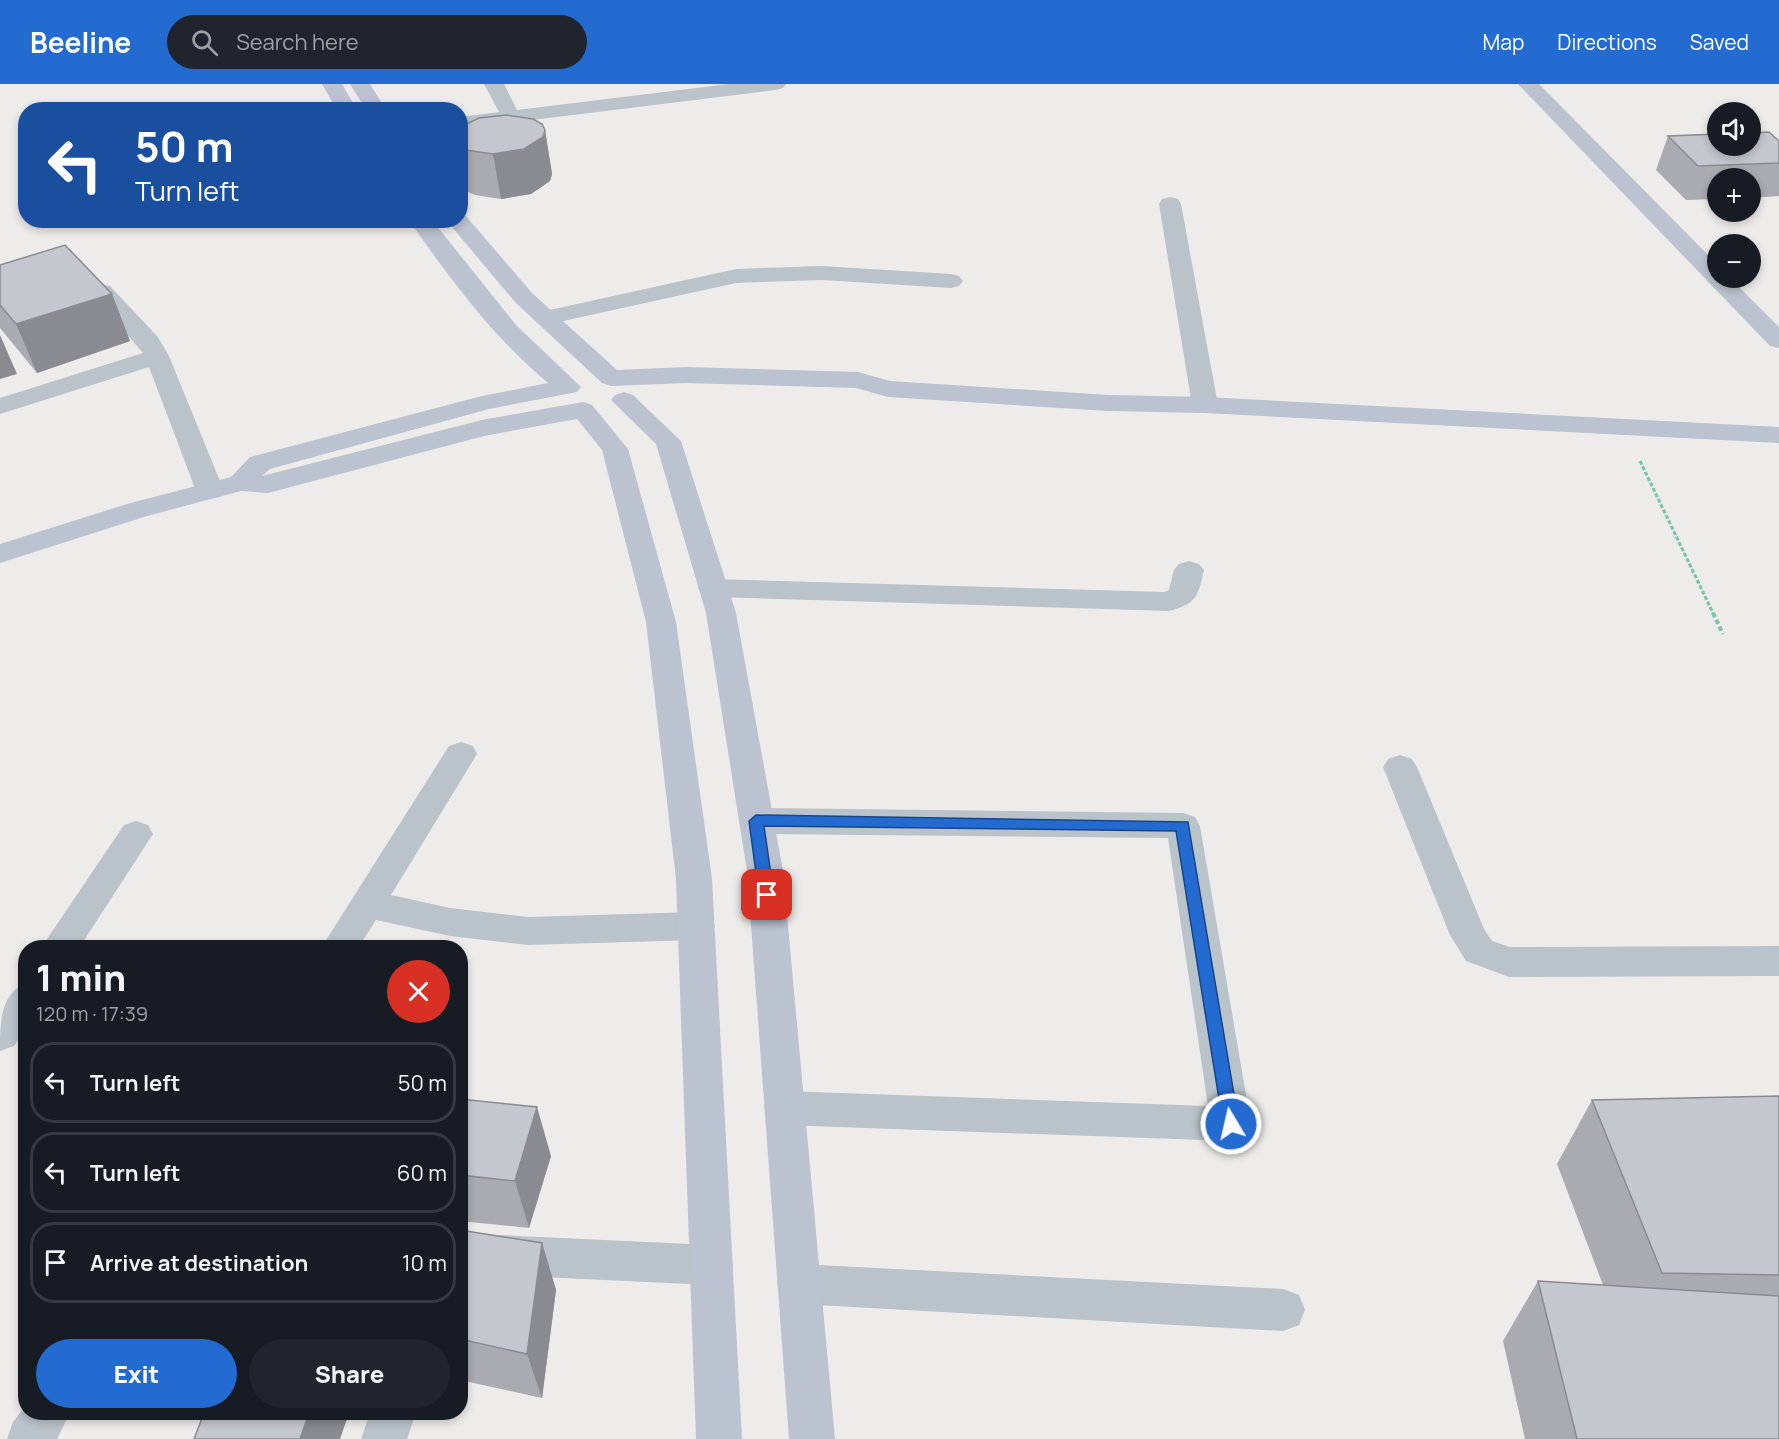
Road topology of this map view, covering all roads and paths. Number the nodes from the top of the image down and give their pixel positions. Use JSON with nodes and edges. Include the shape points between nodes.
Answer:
{"nodes":[{"id":1,"x":332,"y":84,"type":"edge"},
{"id":2,"x":360,"y":84,"type":"edge"},
{"id":3,"x":494,"y":84,"type":"edge"},
{"id":4,"x":776,"y":84,"type":"edge"},
{"id":5,"x":1528,"y":84,"type":"edge"},
{"id":6,"x":704,"y":88,"type":"edge"},
{"id":7,"x":342,"y":102,"type":"edge"},
{"id":8,"x":371,"y":102,"type":"edge"},
{"id":9,"x":511,"y":117,"type":"junction"},
{"id":10,"x":468,"y":122,"type":"edge"},
{"id":11,"x":1170,"y":204,"type":"dead end"},
{"id":12,"x":426,"y":228,"type":"edge"},
{"id":13,"x":464,"y":228,"type":"edge"},
{"id":14,"x":951,"y":281,"type":"dead end"},
{"id":15,"x":102,"y":291,"type":"edge"},
{"id":16,"x":545,"y":318,"type":"junction"},
{"id":17,"x":1779,"y":341,"type":"edge"},
{"id":18,"x":158,"y":356,"type":"junction"},
{"id":19,"x":617,"y":389,"type":"junction"},
{"id":20,"x":575,"y":399,"type":"junction"},
{"id":21,"x":1205,"y":405,"type":"junction"},
{"id":22,"x":0,"y":406,"type":"edge"},
{"id":23,"x":1624,"y":428,"type":"junction"},
{"id":24,"x":1779,"y":435,"type":"edge"},
{"id":25,"x":210,"y":491,"type":"junction"},
{"id":26,"x":0,"y":554,"type":"edge"},
{"id":27,"x":1189,"y":570,"type":"dead end"},
{"id":28,"x":713,"y":588,"type":"junction"},
{"id":29,"x":1723,"y":634,"type":"dead end"},
{"id":30,"x":461,"y":754,"type":"dead end"},
{"id":31,"x":1400,"y":767,"type":"dead end"},
{"id":32,"x":756,"y":821,"type":"junction"},
{"id":33,"x":136,"y":834,"type":"dead end"},
{"id":34,"x":367,"y":904,"type":"junction"},
{"id":35,"x":697,"y":926,"type":"junction"},
{"id":36,"x":64,"y":940,"type":"edge"},
{"id":37,"x":344,"y":940,"type":"edge"},
{"id":38,"x":1779,"y":962,"type":"edge"},
{"id":39,"x":18,"y":1009,"type":"edge"},
{"id":40,"x":0,"y":1035,"type":"edge"},
{"id":41,"x":784,"y":1108,"type":"junction"},
{"id":42,"x":468,"y":1257,"type":"edge"},
{"id":43,"x":711,"y":1264,"type":"junction"},
{"id":44,"x":799,"y":1284,"type":"junction"},
{"id":45,"x":1283,"y":1310,"type":"dead end"},
{"id":46,"x":42,"y":1420,"type":"edge"},
{"id":47,"x":391,"y":1420,"type":"edge"},
{"id":48,"x":30,"y":1439,"type":"edge"},
{"id":49,"x":384,"y":1439,"type":"edge"},
{"id":50,"x":718,"y":1439,"type":"edge"},
{"id":51,"x":812,"y":1439,"type":"edge"}],
"edges":[{"from":1,"to":7,"type":"main road"},
{"from":2,"to":8,"type":"main road"},
{"from":3,"to":9,"type":"street"},
{"from":4,"to":6,"type":"street"},
{"from":5,"to":17,"type":"main road"},
{"from":6,"to":9,"type":"street"},
{"from":9,"to":10,"type":"street"},
{"from":11,"to":21,"type":"street"},
{"from":12,"to":20,"type":"main road","via":[[488,309]]},
{"from":13,"to":16,"type":"main road"},
{"from":14,"to":16,"type":"street","via":[[822,273],[736,276]]},
{"from":15,"to":18,"type":"street"},
{"from":16,"to":19,"type":"main road"},
{"from":18,"to":22,"type":"street"},
{"from":18,"to":25,"type":"street"},
{"from":19,"to":20,"type":"main road","via":[[618,405],[601,410]]},
{"from":19,"to":21,"type":"main road","via":[[850,398],[888,389]]},
{"from":19,"to":28,"type":"main road","via":[[668,441]]},
{"from":20,"to":25,"type":"main road","via":[[268,485],[241,483]]},
{"from":20,"to":35,"type":"main road","via":[[615,449],[661,622]]},
{"from":21,"to":23,"type":"main road"},
{"from":23,"to":24,"type":"main road"},
{"from":23,"to":29,"type":"path"},
{"from":25,"to":26,"type":"main road"},
{"from":27,"to":28,"type":"street","via":[[1183,595],[1169,602]]},
{"from":28,"to":32,"type":"main road","via":[[721,613]]},
{"from":30,"to":34,"type":"street"},
{"from":31,"to":38,"type":"street","via":[[1468,935],[1479,951],[1509,962]]},
{"from":32,"to":41,"type":"main road","via":[[765,871]]},
{"from":32,"to":41,"type":"street","via":[[1183,825],[1231,1124]]},
{"from":33,"to":36,"type":"street"},
{"from":34,"to":35,"type":"street","via":[[450,922],[528,931]]},
{"from":34,"to":37,"type":"street"},
{"from":35,"to":43,"type":"main road"},
{"from":39,"to":40,"type":"street"},
{"from":41,"to":44,"type":"main road"},
{"from":42,"to":43,"type":"street","via":[[479,1254]]},
{"from":43,"to":50,"type":"main road"},
{"from":44,"to":45,"type":"street"},
{"from":44,"to":51,"type":"main road"},
{"from":46,"to":48,"type":"street"},
{"from":47,"to":49,"type":"street"}]}
